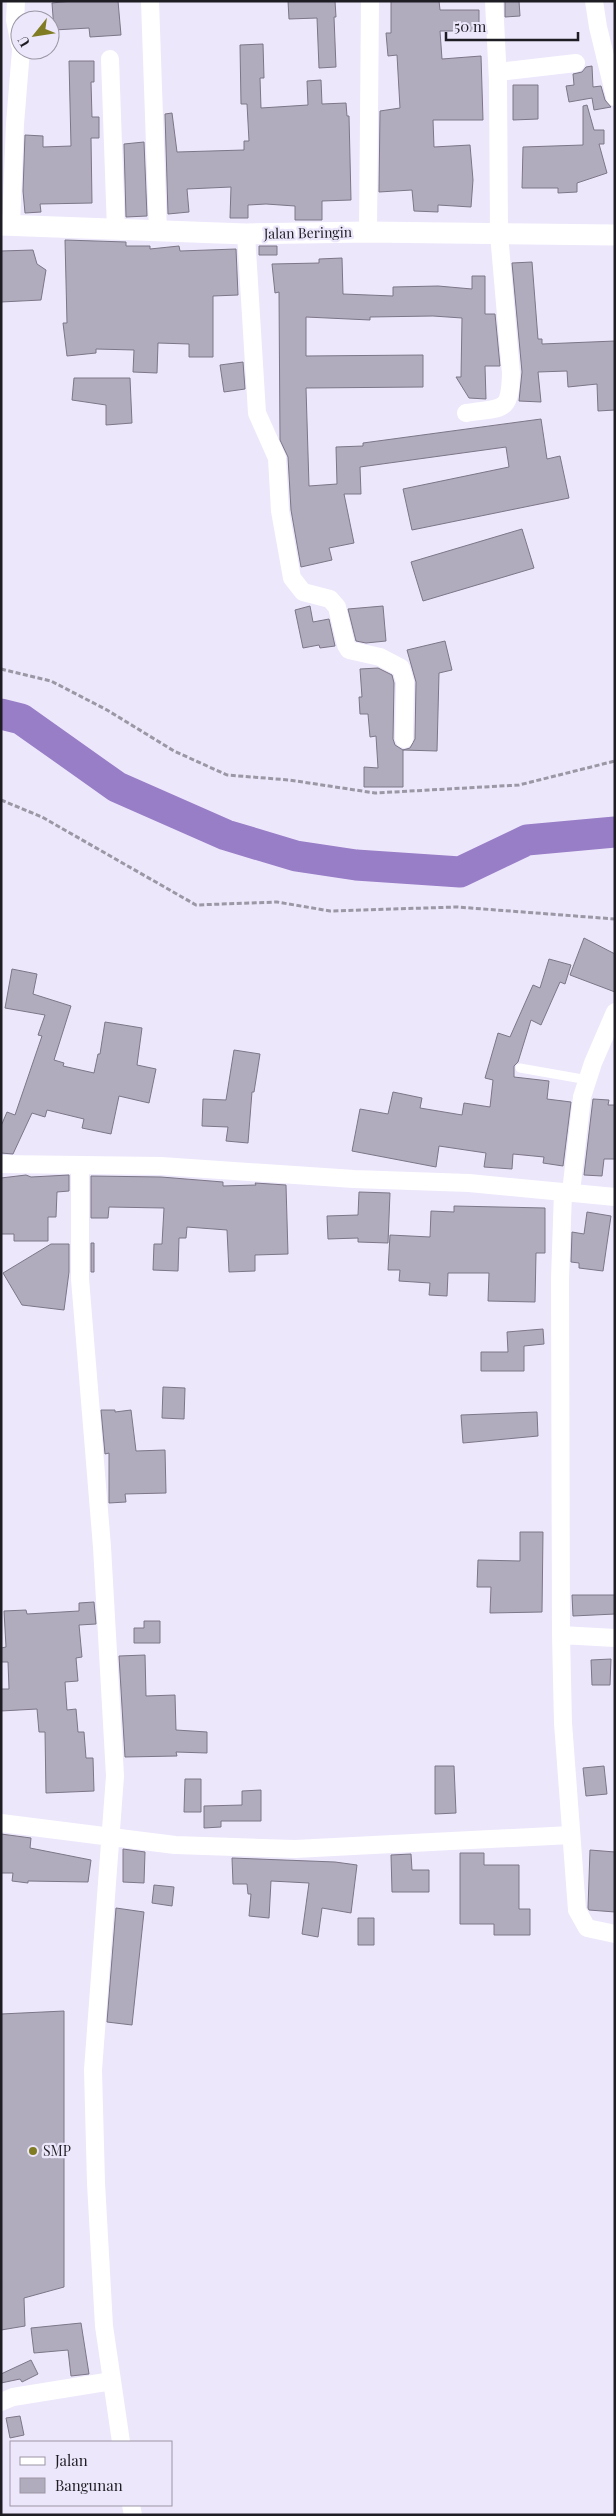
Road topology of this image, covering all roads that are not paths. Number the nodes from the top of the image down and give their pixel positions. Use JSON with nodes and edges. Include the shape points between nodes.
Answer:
{"nodes":[{"id":1,"x":150,"y":1,"type":"edge"},
{"id":2,"x":370,"y":1,"type":"edge"},
{"id":3,"x":494,"y":1,"type":"edge"},
{"id":4,"x":594,"y":1,"type":"edge"},
{"id":5,"x":606,"y":26,"type":"edge"},
{"id":6,"x":20,"y":60,"type":"edge"},
{"id":7,"x":110,"y":60,"type":"dead end"},
{"id":8,"x":576,"y":63,"type":"dead end"},
{"id":9,"x":498,"y":72,"type":"junction"},
{"id":10,"x":615,"y":97,"type":"edge"},
{"id":11,"x":6,"y":225,"type":"edge"},
{"id":12,"x":116,"y":230,"type":"junction"},
{"id":13,"x":158,"y":232,"type":"junction"},
{"id":14,"x":368,"y":232,"type":"junction"},
{"id":15,"x":246,"y":234,"type":"junction"},
{"id":16,"x":499,"y":234,"type":"junction"},
{"id":17,"x":615,"y":235,"type":"edge"},
{"id":18,"x":466,"y":413,"type":"dead end"},
{"id":19,"x":404,"y":739,"type":"dead end"},
{"id":20,"x":615,"y":1012,"type":"edge"},
{"id":21,"x":520,"y":1068,"type":"dead end"},
{"id":22,"x":588,"y":1080,"type":"junction"},
{"id":23,"x":1,"y":1164,"type":"edge"},
{"id":24,"x":80,"y":1166,"type":"junction"},
{"id":25,"x":567,"y":1192,"type":"junction"},
{"id":26,"x":615,"y":1197,"type":"edge"},
{"id":27,"x":561,"y":1635,"type":"junction"},
{"id":28,"x":615,"y":1638,"type":"edge"},
{"id":29,"x":1,"y":1823,"type":"edge"},
{"id":30,"x":571,"y":1835,"type":"junction"},
{"id":31,"x":110,"y":1837,"type":"junction"},
{"id":32,"x":615,"y":1934,"type":"edge"},
{"id":33,"x":112,"y":2381,"type":"junction"},
{"id":34,"x":1,"y":2402,"type":"edge"},
{"id":35,"x":121,"y":2441,"type":"edge"}],
"edges":[{"from":1,"to":13,"type":"street"},
{"from":2,"to":14,"type":"street"},
{"from":3,"to":9,"type":"street"},
{"from":4,"to":5,"type":"street"},
{"from":5,"to":10,"type":"street"},
{"from":6,"to":11,"type":"street"},
{"from":7,"to":12,"type":"street"},
{"from":8,"to":9,"type":"street"},
{"from":9,"to":16,"type":"street"},
{"from":11,"to":12,"type":"street","name":"Jalan Beringin"},
{"from":12,"to":13,"type":"street","name":"Jalan Beringin"},
{"from":13,"to":15,"type":"street","name":"Jalan Beringin"},
{"from":14,"to":15,"type":"street","name":"Jalan Beringin"},
{"from":14,"to":16,"type":"street","name":"Jalan Beringin"},
{"from":15,"to":19,"type":"street","via":[[257,413],[277,458],[280,511],[292,578],[303,592],[330,599],[337,607],[349,650],[380,657],[401,668],[405,682]]},
{"from":16,"to":17,"type":"street","name":"Jalan Beringin"},
{"from":16,"to":18,"type":"street","via":[[511,373],[510,396],[502,407]]},
{"from":20,"to":22,"type":"street"},
{"from":21,"to":22,"type":"lane"},
{"from":22,"to":25,"type":"street","via":[[582,1096]]},
{"from":23,"to":24,"type":"street"},
{"from":24,"to":25,"type":"street","via":[[161,1166]]},
{"from":24,"to":31,"type":"street","via":[[80,1280],[111,1675],[115,1776]]},
{"from":25,"to":26,"type":"street"},
{"from":25,"to":27,"type":"street","via":[[560,1279]]},
{"from":27,"to":28,"type":"street"},
{"from":27,"to":30,"type":"street"},
{"from":29,"to":31,"type":"street"},
{"from":30,"to":31,"type":"street","via":[[295,1849],[175,1845]]},
{"from":30,"to":32,"type":"street","via":[[577,1910],[582,1922],[587,1928]]},
{"from":31,"to":33,"type":"street","via":[[93,2070],[99,2264]]},
{"from":33,"to":34,"type":"street","via":[[12,2397]]},
{"from":33,"to":35,"type":"street"}]}
